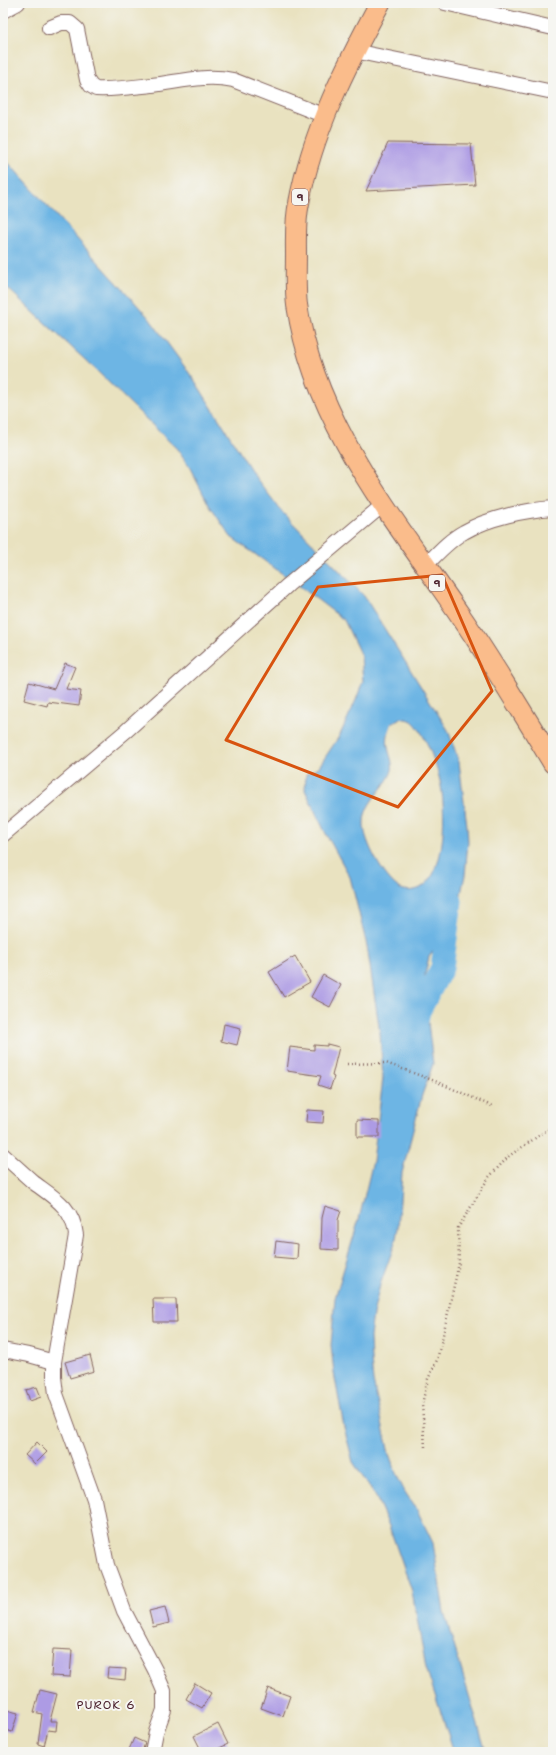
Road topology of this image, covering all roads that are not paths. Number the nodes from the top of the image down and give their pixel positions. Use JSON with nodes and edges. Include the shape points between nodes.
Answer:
{"nodes":[{"id":1,"x":18,"y":3,"type":"edge"},
{"id":2,"x":380,"y":3,"type":"edge"},
{"id":3,"x":445,"y":3,"type":"edge"},
{"id":4,"x":3,"y":10,"type":"edge"},
{"id":5,"x":49,"y":28,"type":"dead end"},
{"id":6,"x":553,"y":28,"type":"edge"},
{"id":7,"x":354,"y":51,"type":"junction"},
{"id":8,"x":553,"y":92,"type":"edge"},
{"id":9,"x":325,"y":116,"type":"junction"},
{"id":10,"x":384,"y":504,"type":"junction"},
{"id":11,"x":553,"y":508,"type":"edge"},
{"id":12,"x":425,"y":566,"type":"junction"},
{"id":13,"x":553,"y":763,"type":"edge"},
{"id":14,"x":3,"y":835,"type":"edge"},
{"id":15,"x":3,"y":1155,"type":"edge"},
{"id":16,"x":3,"y":1350,"type":"edge"},
{"id":17,"x":54,"y":1362,"type":"junction"},
{"id":18,"x":152,"y":1752,"type":"edge"}],
"edges":[{"from":1,"to":4,"type":"street"},
{"from":2,"to":7,"type":"highway","number":"9"},
{"from":3,"to":6,"type":"street"},
{"from":5,"to":9,"type":"street","via":[[61,23],[70,23],[77,28],[87,80],[96,89],[210,77],[224,78]]},
{"from":7,"to":8,"type":"street"},
{"from":7,"to":9,"type":"highway","number":"9"},
{"from":9,"to":10,"type":"highway","number":"9","via":[[298,204],[297,304],[314,375],[325,402],[364,476]]},
{"from":10,"to":12,"type":"highway","number":"9"},
{"from":10,"to":14,"type":"street","via":[[288,585],[126,731]]},
{"from":11,"to":12,"type":"street","via":[[498,518],[464,532]]},
{"from":12,"to":13,"type":"highway","number":"9","via":[[475,637]]},
{"from":15,"to":17,"type":"street","via":[[53,1196],[66,1209],[75,1224],[76,1235]]},
{"from":16,"to":17,"type":"street"},
{"from":17,"to":18,"type":"street","via":[[56,1394],[94,1499],[107,1565],[124,1611],[164,1691],[164,1710]]}]}
